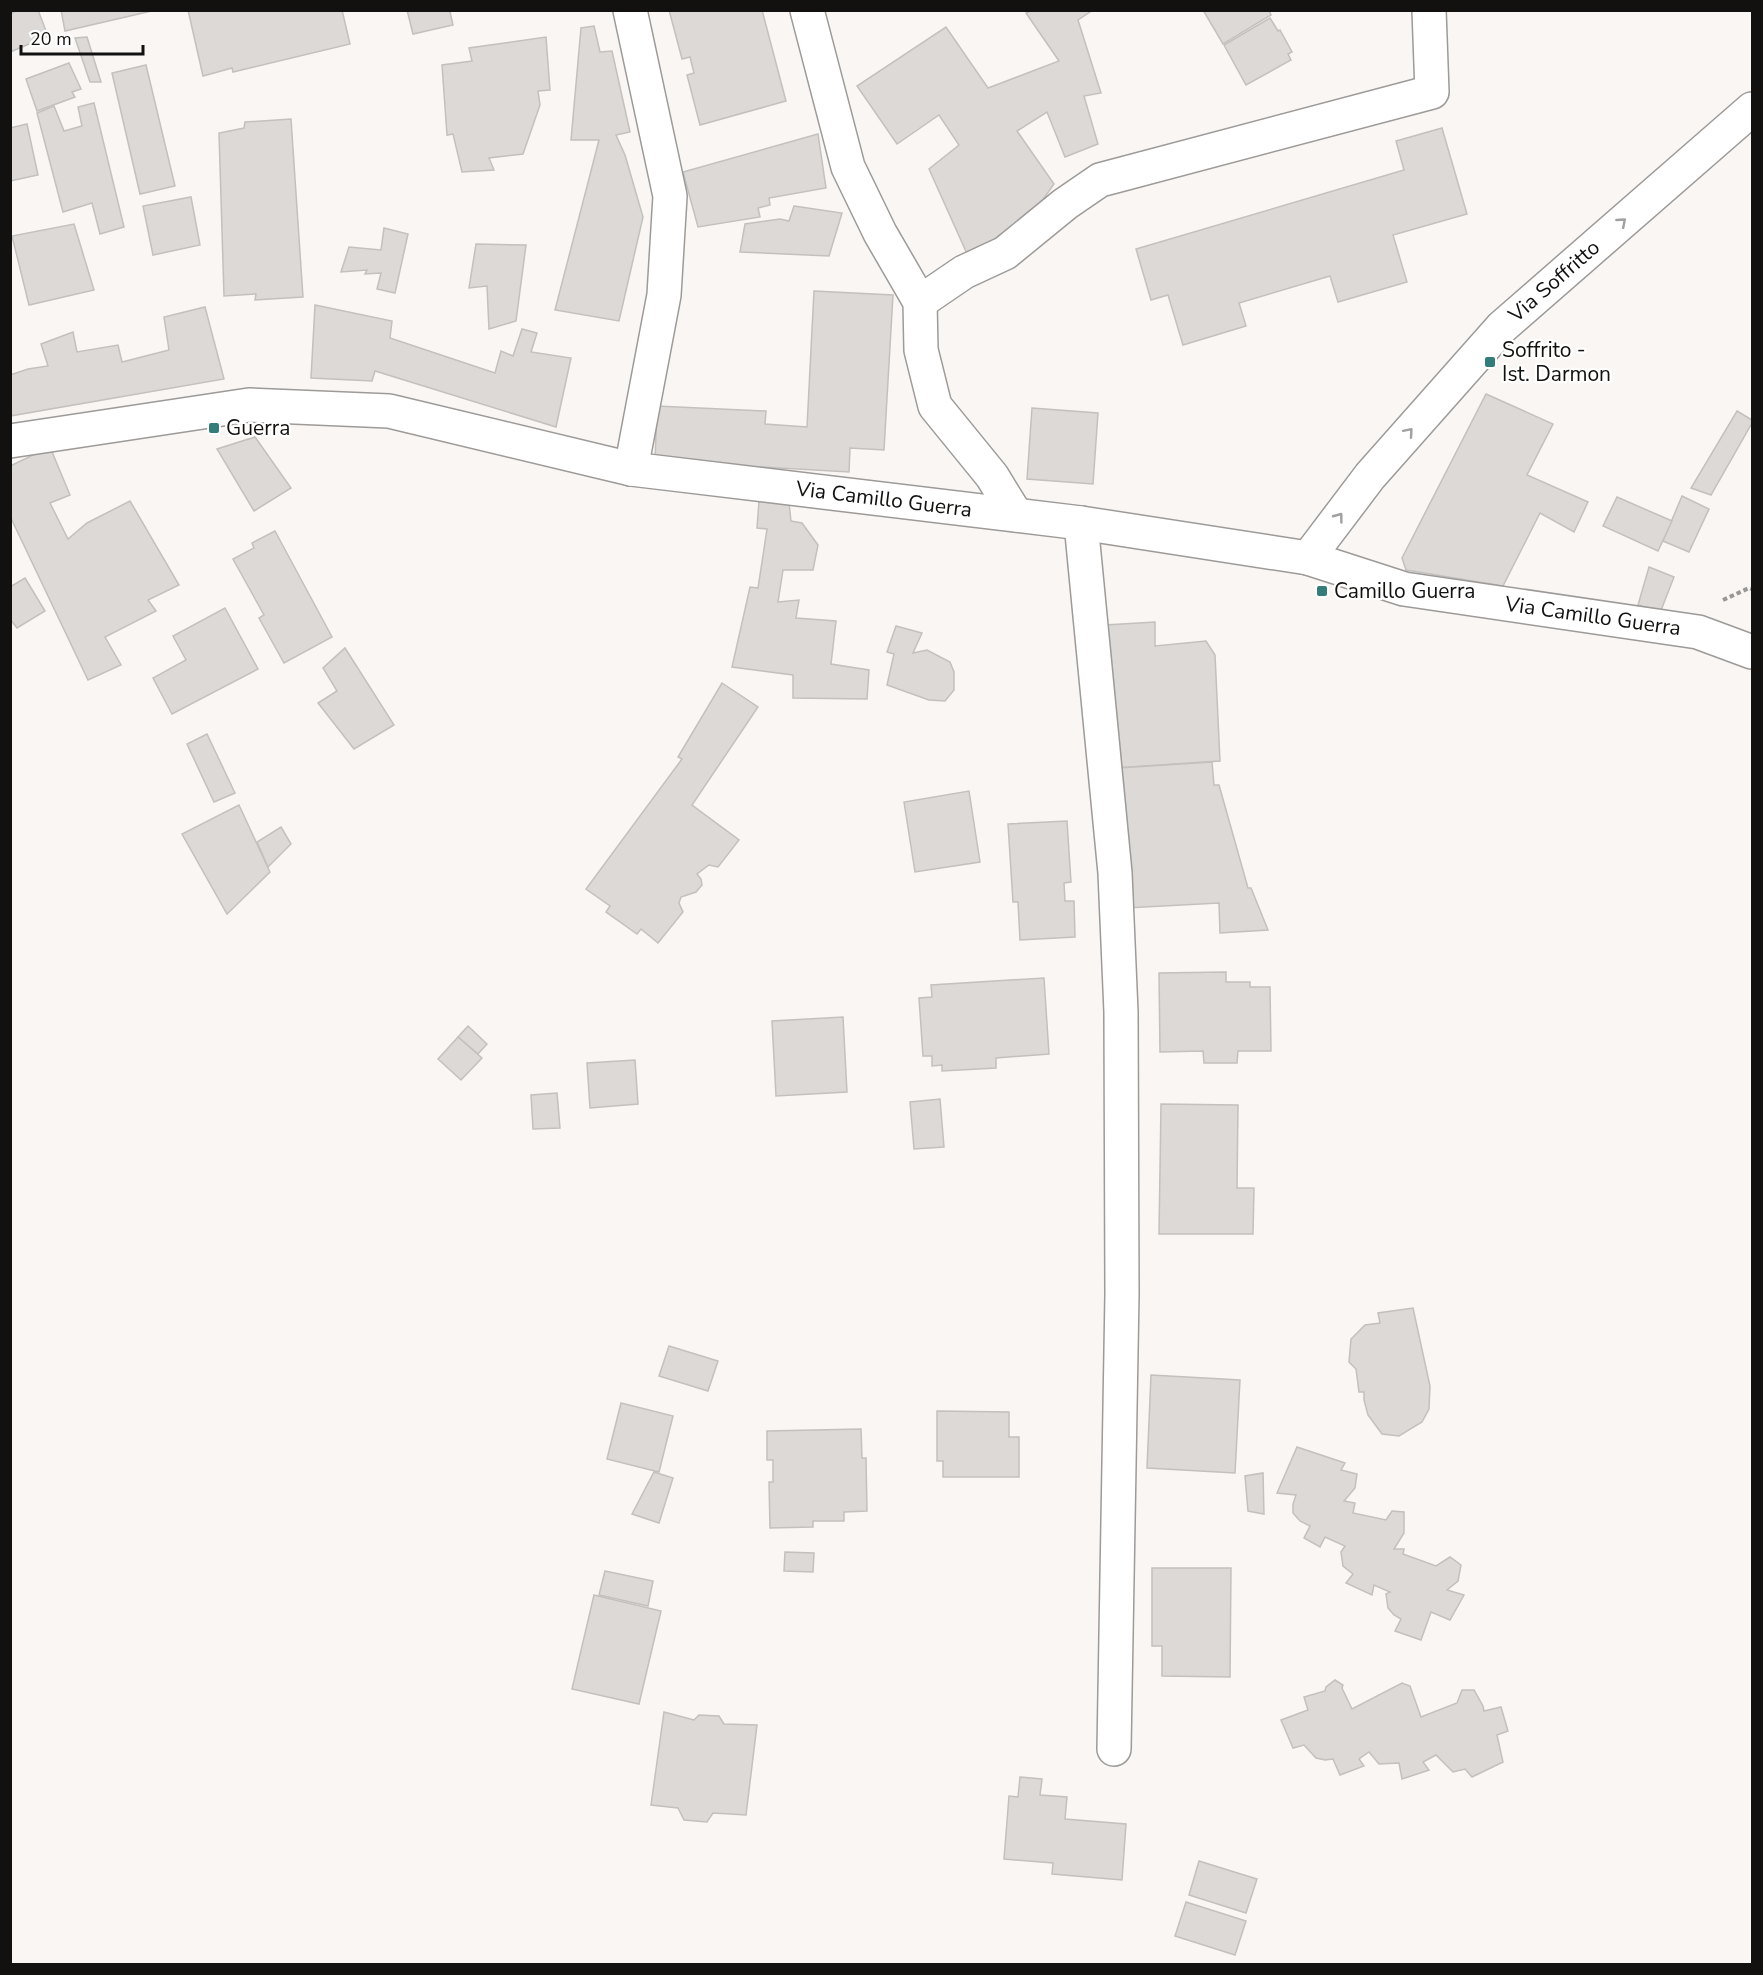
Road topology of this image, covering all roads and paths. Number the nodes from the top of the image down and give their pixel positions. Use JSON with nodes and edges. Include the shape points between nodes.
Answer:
{"nodes":[{"id":1,"x":630,"y":10,"type":"edge"},
{"id":2,"x":807,"y":10,"type":"edge"},
{"id":3,"x":1429,"y":10,"type":"edge"},
{"id":4,"x":1752,"y":109,"type":"edge"},
{"id":5,"x":920,"y":302,"type":"junction"},
{"id":6,"x":10,"y":441,"type":"edge"},
{"id":7,"x":630,"y":469,"type":"junction"},
{"id":8,"x":1016,"y":515,"type":"junction"},
{"id":9,"x":1081,"y":523,"type":"junction"},
{"id":10,"x":1308,"y":558,"type":"junction"},
{"id":11,"x":1752,"y":652,"type":"edge"},
{"id":12,"x":1114,"y":1749,"type":"dead end"}],
"edges":[{"from":1,"to":7,"type":"street","via":[[670,196],[664,295]]},
{"from":2,"to":5,"type":"street","via":[[848,167]]},
{"from":3,"to":5,"type":"street","via":[[1432,92],[1100,180],[1005,253],[964,272]]},
{"from":10,"to":4,"type":"street","name":"Via Soffritto","one_way":true,"via":[[1370,476],[1502,327]]},
{"from":5,"to":8,"type":"street","via":[[921,350],[936,406],[992,476]]},
{"from":6,"to":7,"type":"street","name":"Via Camillo Guerra","via":[[249,405],[389,411]]},
{"from":7,"to":8,"type":"street","name":"Via Camillo Guerra"},
{"from":8,"to":9,"type":"street","name":"Via Camillo Guerra"},
{"from":9,"to":10,"type":"street","name":"Via Camillo Guerra"},
{"from":9,"to":12,"type":"street","via":[[1115,873],[1121,1012],[1122,1294]]},
{"from":10,"to":11,"type":"street","name":"Via Camillo Guerra","via":[[1404,589],[1698,632]]}]}
